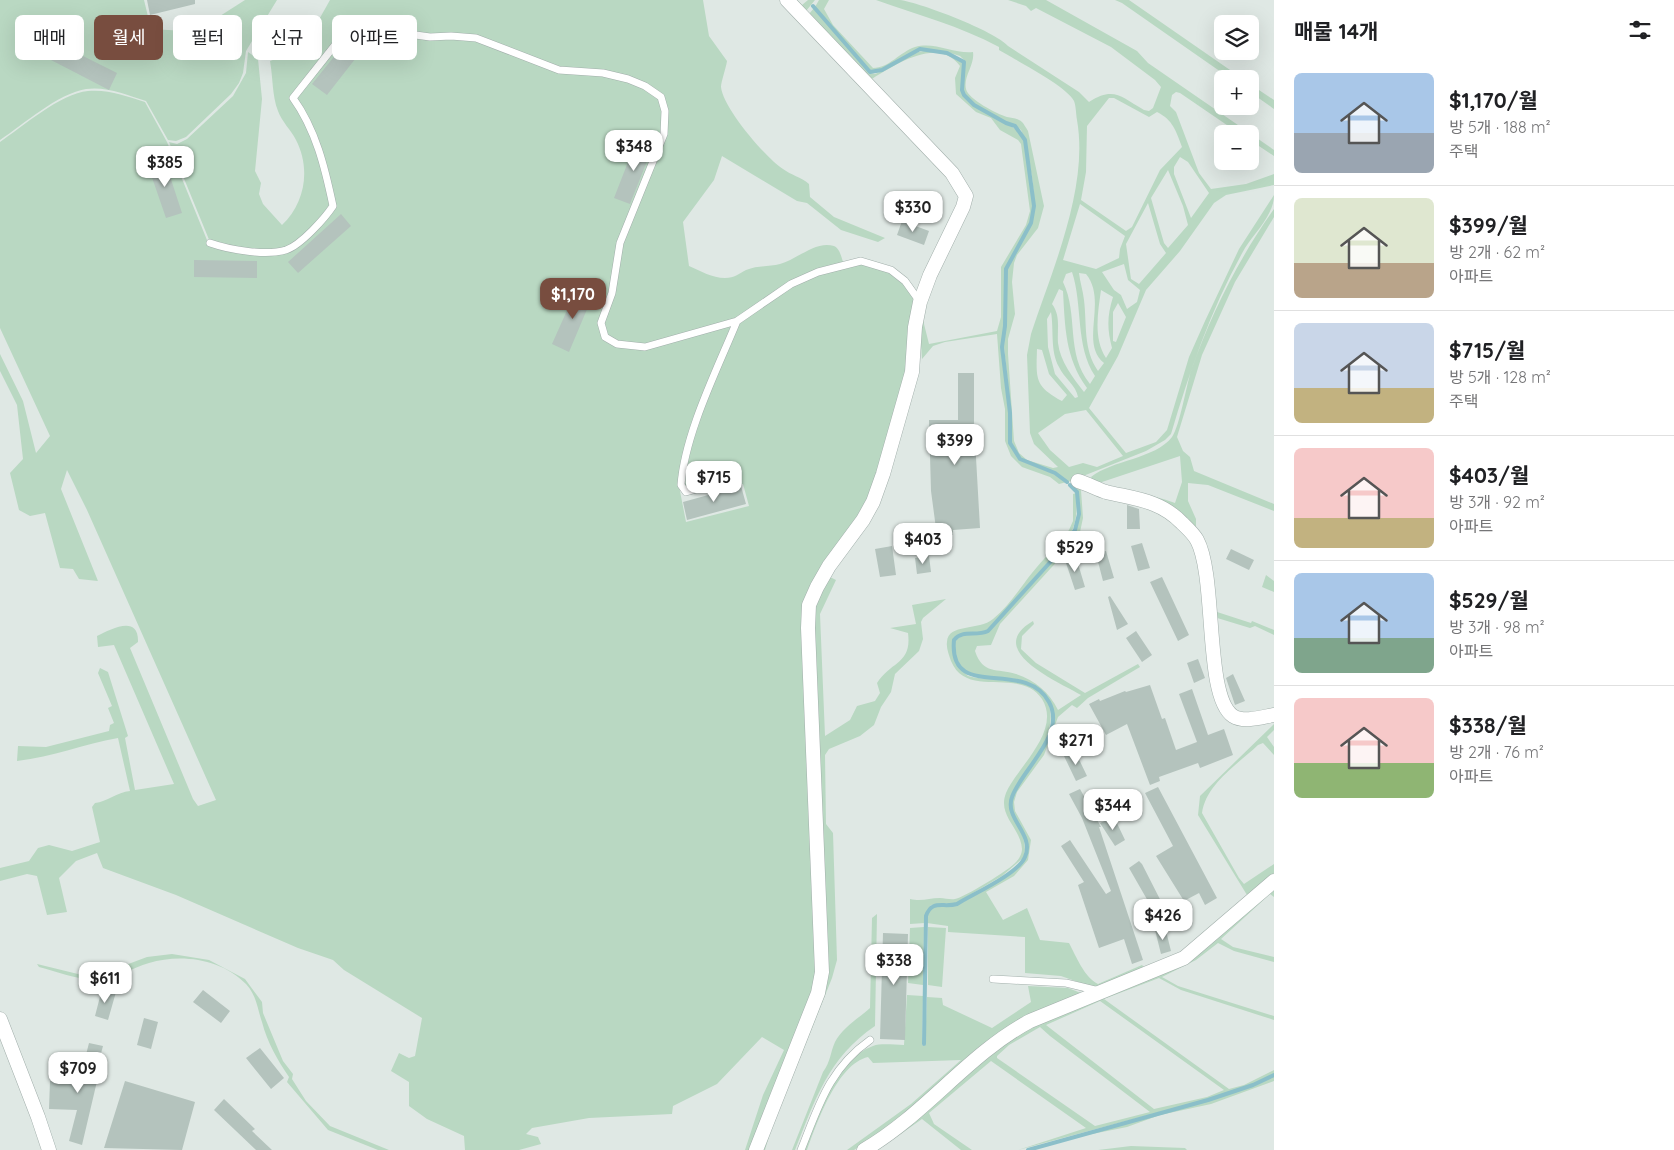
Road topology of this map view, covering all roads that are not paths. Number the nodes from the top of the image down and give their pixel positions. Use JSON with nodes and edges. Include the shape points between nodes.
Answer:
{"nodes":[{"id":1,"x":787,"y":0,"type":"edge"},
{"id":2,"x":210,"y":243,"type":"dead end"},
{"id":3,"x":920,"y":302,"type":"junction"},
{"id":4,"x":737,"y":321,"type":"junction"},
{"id":5,"x":736,"y":478,"type":"dead end"},
{"id":6,"x":1078,"y":481,"type":"dead end"},
{"id":7,"x":1274,"y":715,"type":"edge"},
{"id":8,"x":1274,"y":881,"type":"edge"},
{"id":9,"x":993,"y":979,"type":"dead end"},
{"id":10,"x":1102,"y":992,"type":"junction"},
{"id":11,"x":0,"y":1019,"type":"edge"},
{"id":12,"x":870,"y":1040,"type":"dead end"},
{"id":13,"x":48,"y":1150,"type":"edge"},
{"id":14,"x":756,"y":1150,"type":"edge"},
{"id":15,"x":800,"y":1150,"type":"edge"},
{"id":16,"x":864,"y":1150,"type":"edge"}],
"edges":[{"from":1,"to":3,"type":"street","via":[[952,173],[966,196]]},
{"from":2,"to":4,"type":"lane","via":[[259,252],[287,250],[322,222],[333,206],[317,143],[293,98],[339,40],[355,34],[387,31],[430,37],[476,38],[559,70],[628,78],[661,97],[665,111],[664,134],[620,243],[612,293],[601,323],[605,337],[617,344],[645,347]]},
{"from":3,"to":4,"type":"lane","via":[[891,270],[861,261],[818,272],[791,284]]},
{"from":3,"to":14,"type":"street","via":[[912,372],[873,502],[829,566],[809,605],[822,972],[818,993]]},
{"from":4,"to":5,"type":"lane","via":[[701,407],[682,468],[681,485],[686,492]]},
{"from":6,"to":7,"type":"street","via":[[1106,492],[1149,500],[1172,512],[1193,535],[1209,584],[1219,688],[1228,711],[1235,717],[1246,719]]},
{"from":8,"to":10,"type":"street","via":[[1184,958]]},
{"from":9,"to":10,"type":"lane","via":[[1066,983]]},
{"from":10,"to":16,"type":"street","via":[[1012,1031],[912,1117]]},
{"from":11,"to":13,"type":"street"},
{"from":12,"to":15,"type":"lane","via":[[838,1068]]}]}
